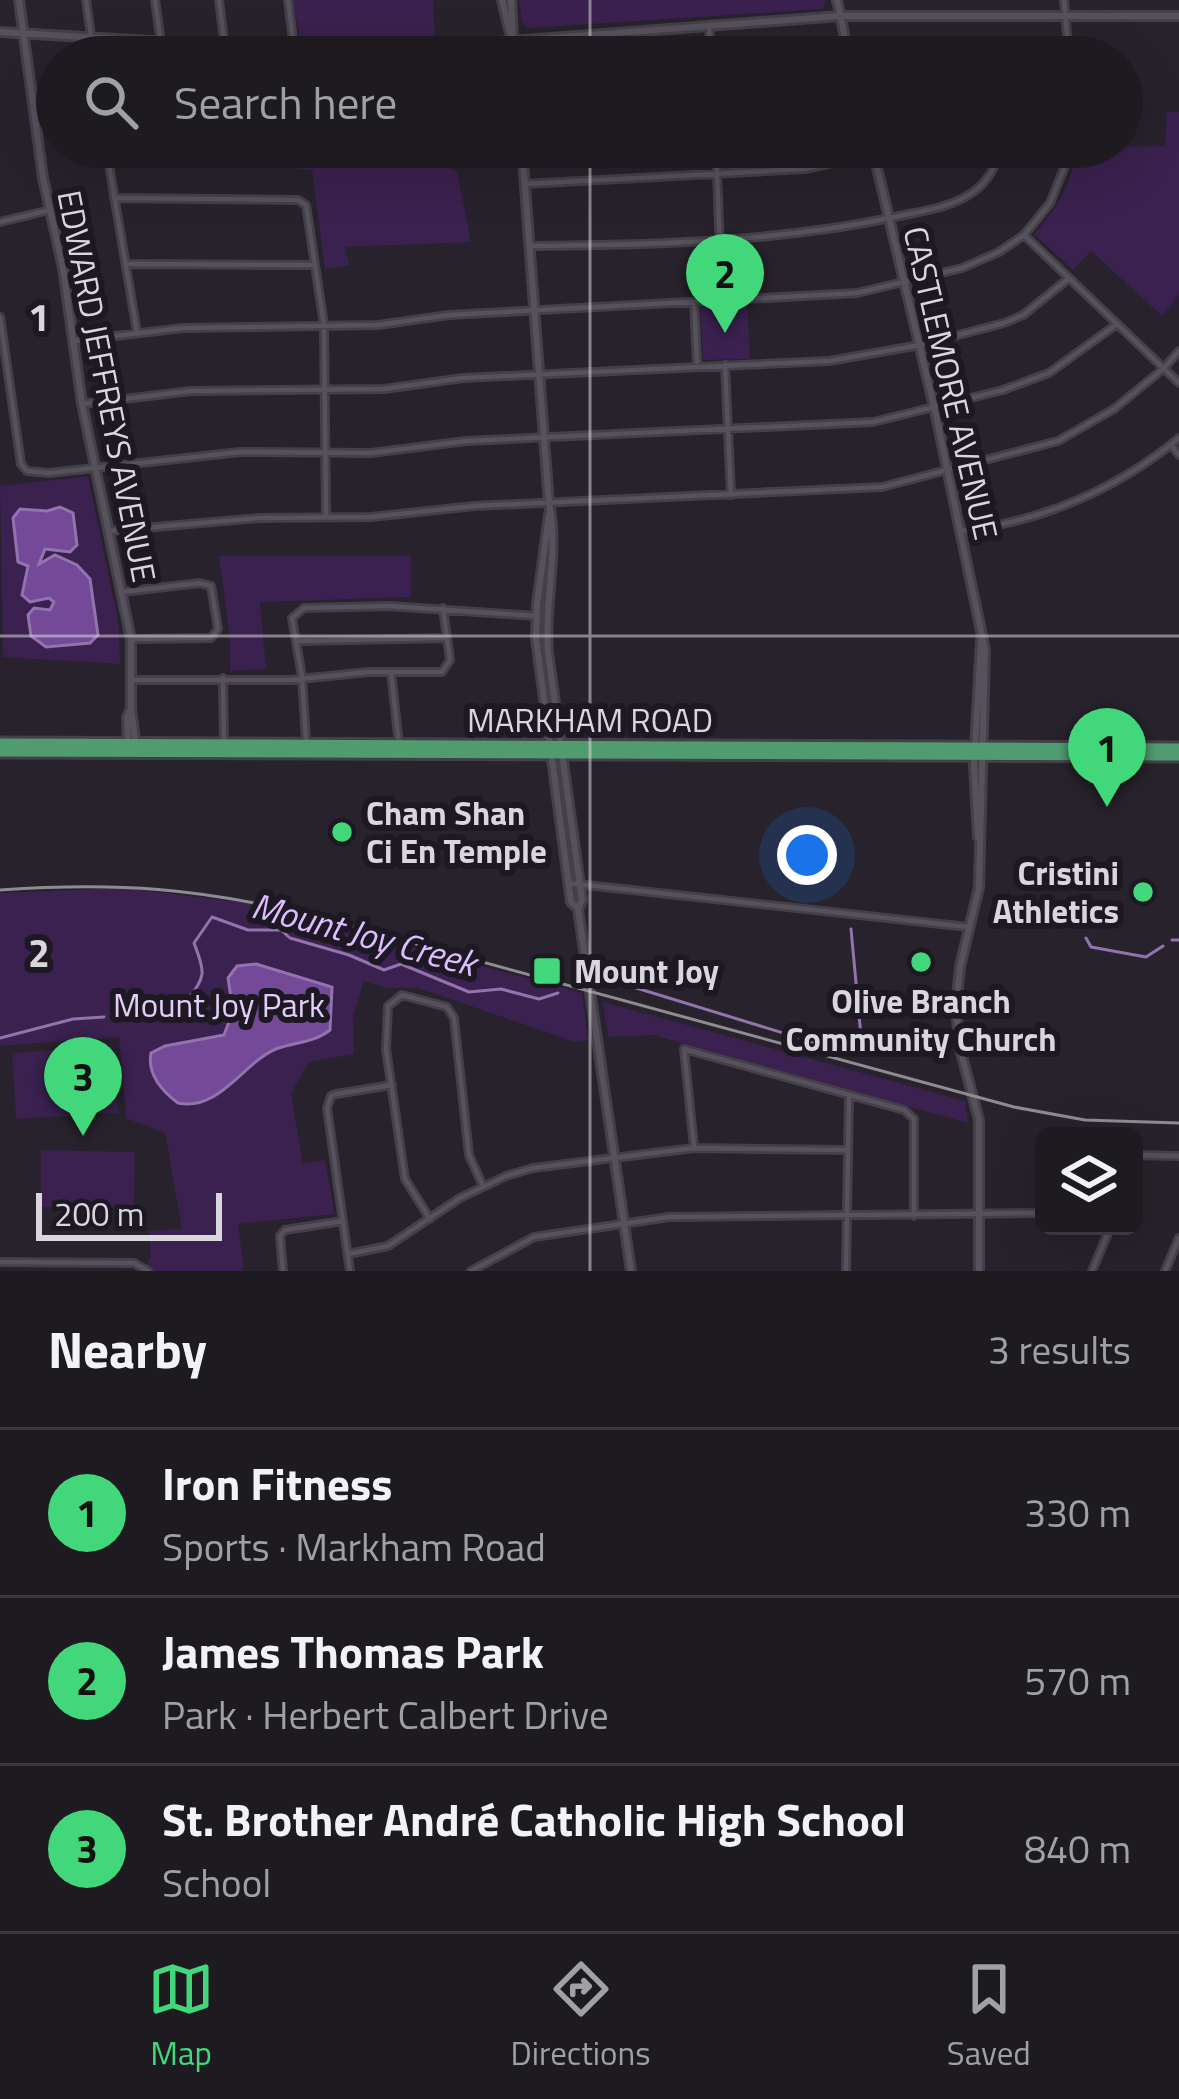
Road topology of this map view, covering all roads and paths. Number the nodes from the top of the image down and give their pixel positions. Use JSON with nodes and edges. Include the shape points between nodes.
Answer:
{"nodes":[{"id":1,"x":19,"y":0,"type":"edge"},
{"id":2,"x":86,"y":0,"type":"edge"},
{"id":3,"x":155,"y":0,"type":"edge"},
{"id":4,"x":219,"y":0,"type":"edge"},
{"id":5,"x":288,"y":0,"type":"edge"},
{"id":6,"x":502,"y":0,"type":"edge"},
{"id":7,"x":512,"y":0,"type":"edge"},
{"id":8,"x":837,"y":0,"type":"edge"},
{"id":9,"x":1064,"y":0,"type":"edge"},
{"id":10,"x":1064,"y":15,"type":"junction"},
{"id":11,"x":840,"y":16,"type":"junction"},
{"id":12,"x":1179,"y":16,"type":"edge"},
{"id":13,"x":710,"y":27,"type":"junction"},
{"id":14,"x":0,"y":32,"type":"edge"},
{"id":15,"x":24,"y":33,"type":"junction"},
{"id":16,"x":74,"y":36,"type":"edge"},
{"id":17,"x":91,"y":36,"type":"edge"},
{"id":18,"x":160,"y":36,"type":"edge"},
{"id":19,"x":224,"y":36,"type":"edge"},
{"id":20,"x":292,"y":36,"type":"edge"},
{"id":21,"x":512,"y":36,"type":"edge"},
{"id":22,"x":514,"y":36,"type":"edge"},
{"id":23,"x":574,"y":36,"type":"edge"},
{"id":24,"x":710,"y":36,"type":"edge"},
{"id":25,"x":844,"y":36,"type":"edge"},
{"id":26,"x":1067,"y":36,"type":"edge"},
{"id":27,"x":36,"y":115,"type":"edge"},
{"id":28,"x":44,"y":168,"type":"edge"},
{"id":29,"x":109,"y":168,"type":"edge"},
{"id":30,"x":523,"y":168,"type":"edge"},
{"id":31,"x":717,"y":168,"type":"edge"},
{"id":32,"x":808,"y":168,"type":"edge"},
{"id":33,"x":876,"y":168,"type":"edge"},
{"id":34,"x":994,"y":168,"type":"edge"},
{"id":35,"x":1065,"y":168,"type":"edge"},
{"id":36,"x":717,"y":176,"type":"junction"},
{"id":37,"x":525,"y":184,"type":"junction"},
{"id":38,"x":114,"y":198,"type":"junction"},
{"id":39,"x":50,"y":210,"type":"junction"},
{"id":40,"x":888,"y":218,"type":"junction"},
{"id":41,"x":0,"y":222,"type":"edge"},
{"id":42,"x":1024,"y":235,"type":"junction"},
{"id":43,"x":720,"y":238,"type":"junction"},
{"id":44,"x":530,"y":246,"type":"junction"},
{"id":45,"x":127,"y":264,"type":"junction"},
{"id":46,"x":315,"y":266,"type":"junction"},
{"id":47,"x":1068,"y":280,"type":"junction"},
{"id":48,"x":902,"y":282,"type":"junction"},
{"id":49,"x":722,"y":301,"type":"junction"},
{"id":50,"x":694,"y":302,"type":"junction"},
{"id":51,"x":535,"y":311,"type":"junction"},
{"id":52,"x":0,"y":317,"type":"edge"},
{"id":53,"x":1117,"y":324,"type":"junction"},
{"id":54,"x":324,"y":325,"type":"junction"},
{"id":55,"x":136,"y":332,"type":"junction"},
{"id":56,"x":73,"y":341,"type":"junction"},
{"id":57,"x":920,"y":345,"type":"junction"},
{"id":58,"x":1179,"y":351,"type":"edge"},
{"id":59,"x":725,"y":364,"type":"junction"},
{"id":60,"x":697,"y":365,"type":"junction"},
{"id":61,"x":1163,"y":370,"type":"junction"},
{"id":62,"x":539,"y":374,"type":"junction"},
{"id":63,"x":1179,"y":383,"type":"edge"},
{"id":64,"x":326,"y":389,"type":"junction"},
{"id":65,"x":82,"y":404,"type":"junction"},
{"id":66,"x":934,"y":406,"type":"junction"},
{"id":67,"x":728,"y":428,"type":"junction"},
{"id":68,"x":544,"y":436,"type":"junction"},
{"id":69,"x":1179,"y":438,"type":"edge"},
{"id":70,"x":1171,"y":445,"type":"junction"},
{"id":71,"x":325,"y":452,"type":"junction"},
{"id":72,"x":1179,"y":455,"type":"edge"},
{"id":73,"x":95,"y":466,"type":"junction"},
{"id":74,"x":948,"y":472,"type":"junction"},
{"id":75,"x":731,"y":494,"type":"junction"},
{"id":76,"x":549,"y":508,"type":"junction"},
{"id":77,"x":326,"y":516,"type":"junction"},
{"id":78,"x":961,"y":531,"type":"junction"},
{"id":79,"x":109,"y":532,"type":"junction"},
{"id":80,"x":122,"y":592,"type":"junction"},
{"id":81,"x":443,"y":608,"type":"junction"},
{"id":82,"x":536,"y":616,"type":"junction"},
{"id":83,"x":447,"y":638,"type":"junction"},
{"id":84,"x":131,"y":639,"type":"junction"},
{"id":85,"x":295,"y":641,"type":"junction"},
{"id":86,"x":391,"y":672,"type":"junction"},
{"id":87,"x":302,"y":677,"type":"junction"},
{"id":88,"x":223,"y":678,"type":"junction"},
{"id":89,"x":132,"y":680,"type":"junction"},
{"id":90,"x":0,"y":743,"type":"edge"},
{"id":91,"x":224,"y":745,"type":"junction"},
{"id":92,"x":399,"y":747,"type":"junction"},
{"id":93,"x":132,"y":748,"type":"junction"},
{"id":94,"x":306,"y":751,"type":"junction"},
{"id":95,"x":556,"y":751,"type":"junction"},
{"id":96,"x":980,"y":751,"type":"junction"},
{"id":97,"x":0,"y":752,"type":"edge"},
{"id":98,"x":1179,"y":752,"type":"edge"},
{"id":99,"x":568,"y":883,"type":"junction"},
{"id":100,"x":580,"y":885,"type":"junction"},
{"id":101,"x":578,"y":909,"type":"junction"},
{"id":102,"x":971,"y":927,"type":"junction"},
{"id":103,"x":392,"y":1085,"type":"junction"},
{"id":104,"x":849,"y":1095,"type":"junction"},
{"id":105,"x":694,"y":1148,"type":"junction"},
{"id":106,"x":847,"y":1150,"type":"junction"},
{"id":107,"x":1143,"y":1155,"type":"edge"},
{"id":108,"x":1179,"y":1156,"type":"edge"},
{"id":109,"x":614,"y":1157,"type":"junction"},
{"id":110,"x":483,"y":1186,"type":"junction"},
{"id":111,"x":1035,"y":1213,"type":"edge"},
{"id":112,"x":846,"y":1215,"type":"junction"},
{"id":113,"x":914,"y":1216,"type":"junction"},
{"id":114,"x":979,"y":1216,"type":"junction"},
{"id":115,"x":430,"y":1219,"type":"junction"},
{"id":116,"x":343,"y":1221,"type":"junction"},
{"id":117,"x":624,"y":1223,"type":"junction"},
{"id":118,"x":1107,"y":1235,"type":"edge"},
{"id":119,"x":1179,"y":1238,"type":"edge"},
{"id":120,"x":348,"y":1254,"type":"junction"},
{"id":121,"x":0,"y":1262,"type":"edge"},
{"id":122,"x":14,"y":1262,"type":"junction"},
{"id":123,"x":81,"y":1262,"type":"junction"},
{"id":124,"x":15,"y":1271,"type":"edge"},
{"id":125,"x":82,"y":1271,"type":"edge"},
{"id":126,"x":148,"y":1271,"type":"edge"},
{"id":127,"x":283,"y":1271,"type":"edge"},
{"id":128,"x":350,"y":1271,"type":"edge"},
{"id":129,"x":471,"y":1271,"type":"edge"},
{"id":130,"x":631,"y":1271,"type":"edge"},
{"id":131,"x":846,"y":1271,"type":"edge"},
{"id":132,"x":979,"y":1271,"type":"edge"},
{"id":133,"x":1091,"y":1271,"type":"edge"},
{"id":134,"x":1165,"y":1271,"type":"edge"}],
"edges":[{"from":1,"to":15,"type":"street","name":"EDWARD JEFFREYS AVENUE"},
{"from":2,"to":17,"type":"street"},
{"from":3,"to":18,"type":"street"},
{"from":4,"to":19,"type":"street"},
{"from":5,"to":20,"type":"street"},
{"from":6,"to":21,"type":"street"},
{"from":7,"to":22,"type":"street"},
{"from":8,"to":11,"type":"street"},
{"from":9,"to":10,"type":"street"},
{"from":10,"to":11,"type":"street"},
{"from":10,"to":12,"type":"street"},
{"from":10,"to":26,"type":"street"},
{"from":11,"to":13,"type":"street"},
{"from":11,"to":25,"type":"street"},
{"from":13,"to":23,"type":"street"},
{"from":13,"to":24,"type":"street"},
{"from":14,"to":15,"type":"street"},
{"from":15,"to":16,"type":"street"},
{"from":15,"to":27,"type":"street","name":"EDWARD JEFFREYS AVENUE"},
{"from":28,"to":39,"type":"street","name":"EDWARD JEFFREYS AVENUE"},
{"from":29,"to":38,"type":"street"},
{"from":30,"to":37,"type":"street"},
{"from":31,"to":36,"type":"street"},
{"from":32,"to":36,"type":"street"},
{"from":33,"to":40,"type":"street","name":"CASTLEMORE AVENUE"},
{"from":34,"to":40,"type":"street","via":[[976,190]]},
{"from":35,"to":42,"type":"street","via":[[1051,203]]},
{"from":36,"to":37,"type":"street"},
{"from":36,"to":43,"type":"street"},
{"from":37,"to":44,"type":"street"},
{"from":38,"to":45,"type":"street"},
{"from":38,"to":46,"type":"street","via":[[298,200],[308,208]]},
{"from":39,"to":41,"type":"street"},
{"from":39,"to":56,"type":"street","name":"EDWARD JEFFREYS AVENUE"},
{"from":40,"to":43,"type":"street","via":[[811,234]]},
{"from":40,"to":48,"type":"street","name":"CASTLEMORE AVENUE"},
{"from":42,"to":47,"type":"street"},
{"from":42,"to":48,"type":"street","via":[[984,261]]},
{"from":43,"to":44,"type":"street"},
{"from":43,"to":49,"type":"street"},
{"from":44,"to":51,"type":"street"},
{"from":45,"to":46,"type":"street"},
{"from":45,"to":55,"type":"street"},
{"from":46,"to":54,"type":"street"},
{"from":47,"to":53,"type":"street"},
{"from":47,"to":57,"type":"street","via":[[1024,315]]},
{"from":48,"to":49,"type":"street","via":[[857,293]]},
{"from":48,"to":57,"type":"street","name":"CASTLEMORE AVENUE"},
{"from":49,"to":50,"type":"street"},
{"from":50,"to":51,"type":"street"},
{"from":50,"to":60,"type":"street"},
{"from":51,"to":54,"type":"street"},
{"from":51,"to":62,"type":"street"},
{"from":52,"to":73,"type":"street","via":[[22,468]]},
{"from":53,"to":61,"type":"street"},
{"from":53,"to":66,"type":"street","via":[[1049,374]]},
{"from":54,"to":55,"type":"street"},
{"from":54,"to":64,"type":"street"},
{"from":55,"to":56,"type":"street"},
{"from":56,"to":65,"type":"street","name":"EDWARD JEFFREYS AVENUE"},
{"from":57,"to":59,"type":"street","via":[[829,361]]},
{"from":57,"to":66,"type":"street","name":"CASTLEMORE AVENUE"},
{"from":58,"to":61,"type":"street"},
{"from":59,"to":60,"type":"street"},
{"from":59,"to":67,"type":"street"},
{"from":60,"to":62,"type":"street"},
{"from":61,"to":63,"type":"street"},
{"from":61,"to":74,"type":"street","via":[[1058,441]]},
{"from":62,"to":64,"type":"street"},
{"from":62,"to":68,"type":"street"},
{"from":64,"to":65,"type":"street","via":[[210,390]]},
{"from":64,"to":71,"type":"street"},
{"from":65,"to":73,"type":"street","name":"EDWARD JEFFREYS AVENUE"},
{"from":66,"to":67,"type":"street","via":[[873,422]]},
{"from":66,"to":74,"type":"street","name":"CASTLEMORE AVENUE"},
{"from":67,"to":68,"type":"street"},
{"from":67,"to":75,"type":"street"},
{"from":68,"to":71,"type":"street"},
{"from":68,"to":76,"type":"street"},
{"from":69,"to":70,"type":"street"},
{"from":70,"to":72,"type":"street"},
{"from":70,"to":78,"type":"street","via":[[1095,494]]},
{"from":71,"to":73,"type":"street"},
{"from":71,"to":77,"type":"street"},
{"from":73,"to":79,"type":"street","name":"EDWARD JEFFREYS AVENUE"},
{"from":74,"to":75,"type":"street","via":[[882,487]]},
{"from":74,"to":78,"type":"street","name":"CASTLEMORE AVENUE"},
{"from":75,"to":76,"type":"street"},
{"from":76,"to":77,"type":"street"},
{"from":76,"to":82,"type":"street"},
{"from":76,"to":95,"type":"street","via":[[554,547],[545,616]]},
{"from":77,"to":79,"type":"street"},
{"from":78,"to":96,"type":"street","name":"CASTLEMORE AVENUE","via":[[982,631]]},
{"from":79,"to":80,"type":"street","name":"EDWARD JEFFREYS AVENUE"},
{"from":80,"to":84,"type":"street","name":"EDWARD JEFFREYS AVENUE"},
{"from":80,"to":84,"type":"street","via":[[200,583],[213,595],[218,629],[211,638]]},
{"from":81,"to":82,"type":"street"},
{"from":81,"to":83,"type":"street"},
{"from":81,"to":85,"type":"street","via":[[304,608],[292,618]]},
{"from":82,"to":95,"type":"street"},
{"from":83,"to":85,"type":"street"},
{"from":83,"to":86,"type":"street","via":[[450,660],[442,672]]},
{"from":84,"to":89,"type":"street","name":"EDWARD JEFFREYS AVENUE"},
{"from":85,"to":87,"type":"street"},
{"from":86,"to":87,"type":"street"},
{"from":86,"to":92,"type":"street"},
{"from":87,"to":88,"type":"street"},
{"from":87,"to":94,"type":"street"},
{"from":88,"to":89,"type":"street"},
{"from":88,"to":91,"type":"street"},
{"from":89,"to":93,"type":"street","name":"EDWARD JEFFREYS AVENUE"},
{"from":90,"to":93,"type":"main road","name":"MARKHAM ROAD"},
{"from":91,"to":93,"type":"main road","name":"MARKHAM ROAD"},
{"from":91,"to":94,"type":"main road","name":"MARKHAM ROAD"},
{"from":92,"to":94,"type":"main road","name":"MARKHAM ROAD"},
{"from":92,"to":95,"type":"main road","name":"MARKHAM ROAD"},
{"from":93,"to":94,"type":"main road","name":"MARKHAM ROAD"},
{"from":93,"to":97,"type":"main road","name":"MARKHAM ROAD"},
{"from":94,"to":95,"type":"main road","name":"MARKHAM ROAD"},
{"from":95,"to":96,"type":"main road","name":"MARKHAM ROAD"},
{"from":95,"to":99,"type":"street"},
{"from":95,"to":100,"type":"street"},
{"from":96,"to":98,"type":"main road","name":"MARKHAM ROAD"},
{"from":96,"to":102,"type":"street","name":"CASTLEMORE AVENUE"},
{"from":99,"to":100,"type":"street"},
{"from":99,"to":101,"type":"street"},
{"from":100,"to":101,"type":"street"},
{"from":100,"to":102,"type":"street"},
{"from":101,"to":109,"type":"street"},
{"from":102,"to":114,"type":"street","name":"CASTLEMORE AVENUE","via":[[956,1018],[978,1117]]},
{"from":103,"to":110,"type":"street","via":[[388,1006],[402,995],[447,1007],[469,1155]]},
{"from":103,"to":115,"type":"street","via":[[405,1179]]},
{"from":103,"to":116,"type":"street","via":[[329,1100]]},
{"from":104,"to":105,"type":"street","via":[[684,1049]]},
{"from":104,"to":106,"type":"street"},
{"from":104,"to":113,"type":"street","via":[[914,1119]]},
{"from":105,"to":106,"type":"street"},
{"from":105,"to":109,"type":"street"},
{"from":106,"to":112,"type":"street"},
{"from":107,"to":108,"type":"street"},
{"from":109,"to":110,"type":"street","via":[[533,1168]]},
{"from":109,"to":117,"type":"street"},
{"from":110,"to":115,"type":"street"},
{"from":111,"to":114,"type":"street"},
{"from":112,"to":113,"type":"street"},
{"from":112,"to":117,"type":"street"},
{"from":112,"to":131,"type":"street"},
{"from":113,"to":114,"type":"street"},
{"from":114,"to":132,"type":"street","name":"CASTLEMORE AVENUE"},
{"from":115,"to":120,"type":"street","via":[[388,1246]]},
{"from":116,"to":120,"type":"street"},
{"from":116,"to":127,"type":"street","via":[[285,1230]]},
{"from":117,"to":129,"type":"street","via":[[534,1237]]},
{"from":117,"to":130,"type":"street"},
{"from":118,"to":133,"type":"street"},
{"from":119,"to":134,"type":"street"},
{"from":120,"to":128,"type":"street"},
{"from":121,"to":122,"type":"street"},
{"from":122,"to":123,"type":"street"},
{"from":122,"to":124,"type":"street"},
{"from":123,"to":125,"type":"street"},
{"from":123,"to":126,"type":"street","via":[[134,1263]]}]}
